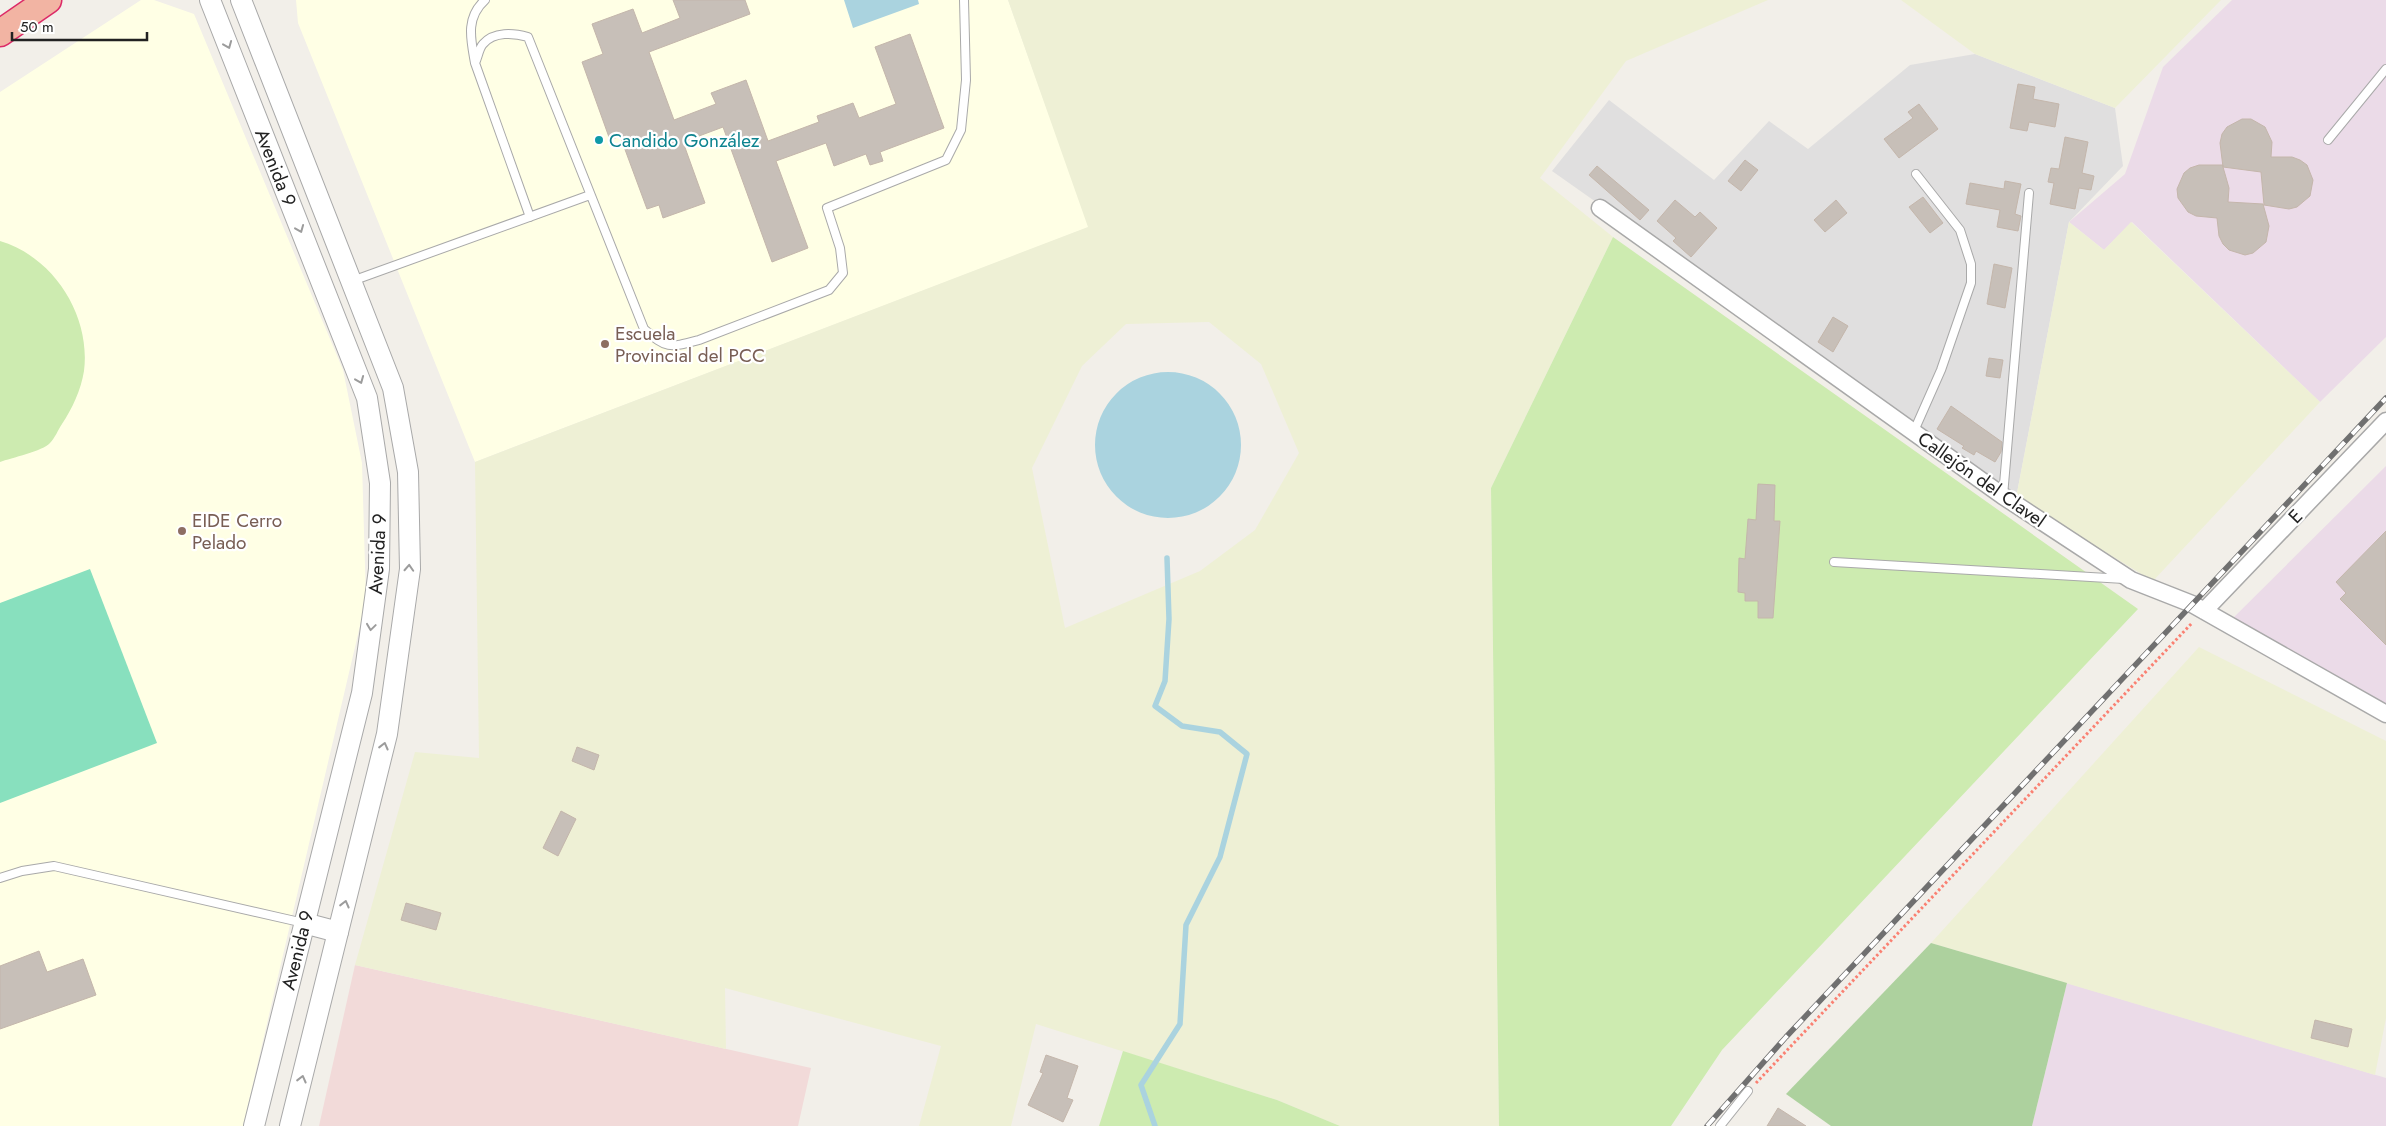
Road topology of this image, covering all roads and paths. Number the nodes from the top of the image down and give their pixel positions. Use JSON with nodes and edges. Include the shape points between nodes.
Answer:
{"nodes":[{"id":1,"x":48,"y":0,"type":"edge"},
{"id":2,"x":210,"y":0,"type":"edge"},
{"id":3,"x":241,"y":0,"type":"edge"},
{"id":4,"x":485,"y":0,"type":"edge"},
{"id":5,"x":964,"y":0,"type":"edge"},
{"id":6,"x":0,"y":32,"type":"edge"},
{"id":7,"x":476,"y":63,"type":"junction"},
{"id":8,"x":2386,"y":69,"type":"edge"},
{"id":9,"x":2328,"y":140,"type":"dead end"},
{"id":10,"x":1916,"y":174,"type":"dead end"},
{"id":11,"x":2029,"y":192,"type":"dead end"},
{"id":12,"x":590,"y":195,"type":"junction"},
{"id":13,"x":1600,"y":208,"type":"dead end"},
{"id":14,"x":530,"y":217,"type":"junction"},
{"id":15,"x":352,"y":281,"type":"junction"},
{"id":16,"x":325,"y":292,"type":"junction"},
{"id":17,"x":2386,"y":421,"type":"edge"},
{"id":18,"x":1914,"y":431,"type":"junction"},
{"id":19,"x":2003,"y":496,"type":"junction"},
{"id":20,"x":1834,"y":562,"type":"dead end"},
{"id":21,"x":2132,"y":580,"type":"junction"},
{"id":22,"x":2204,"y":610,"type":"junction"},
{"id":23,"x":2386,"y":714,"type":"edge"},
{"id":24,"x":0,"y":878,"type":"edge"},
{"id":25,"x":304,"y":923,"type":"junction"},
{"id":26,"x":338,"y":932,"type":"junction"},
{"id":27,"x":1748,"y":1091,"type":"joint"},
{"id":28,"x":254,"y":1126,"type":"edge"},
{"id":29,"x":290,"y":1126,"type":"edge"},
{"id":30,"x":1720,"y":1126,"type":"edge"}],
"edges":[{"from":1,"to":6,"type":"highway"},
{"from":2,"to":16,"type":"street","name":"Avenida 9","one_way":true},
{"from":3,"to":15,"type":"street","name":"Avenida 9"},
{"from":4,"to":7,"type":"lane","via":[[479,5],[469,31]]},
{"from":5,"to":12,"type":"lane","via":[[966,80],[961,130],[946,160],[828,208],[840,248],[843,273],[829,290],[699,340],[663,345],[644,329]]},
{"from":7,"to":12,"type":"lane","via":[[483,44],[496,36],[513,32],[528,37]]},
{"from":7,"to":14,"type":"lane"},
{"from":8,"to":9,"type":"lane"},
{"from":10,"to":18,"type":"lane","via":[[1960,230],[1971,264],[1971,283],[1941,370]]},
{"from":11,"to":19,"type":"lane"},
{"from":12,"to":14,"type":"lane"},
{"from":13,"to":18,"type":"street","name":"Callejón del Clavel"},
{"from":14,"to":15,"type":"lane"},
{"from":15,"to":16,"type":"street"},
{"from":26,"to":15,"type":"street","name":"Avenida 9","one_way":true,"via":[[387,734],[410,570],[408,472],[394,388]]},
{"from":16,"to":25,"type":"street","name":"Avenida 9","one_way":true,"via":[[367,398],[380,483],[379,569],[362,693]]},
{"from":17,"to":22,"type":"street","name":"E"},
{"from":18,"to":19,"type":"street","name":"Callejón del Clavel"},
{"from":19,"to":21,"type":"street","name":"Callejón del Clavel"},
{"from":20,"to":21,"type":"lane"},
{"from":21,"to":22,"type":"street","name":"Callejón del Clavel"},
{"from":22,"to":23,"type":"street","name":"Callejón del Clavel"},
{"from":22,"to":27,"type":"path"},
{"from":24,"to":25,"type":"lane","via":[[54,866]]},
{"from":25,"to":26,"type":"street"},
{"from":25,"to":28,"type":"street","name":"Avenida 9"},
{"from":29,"to":26,"type":"street","name":"Avenida 9","one_way":true},
{"from":27,"to":30,"type":"lane"}]}
